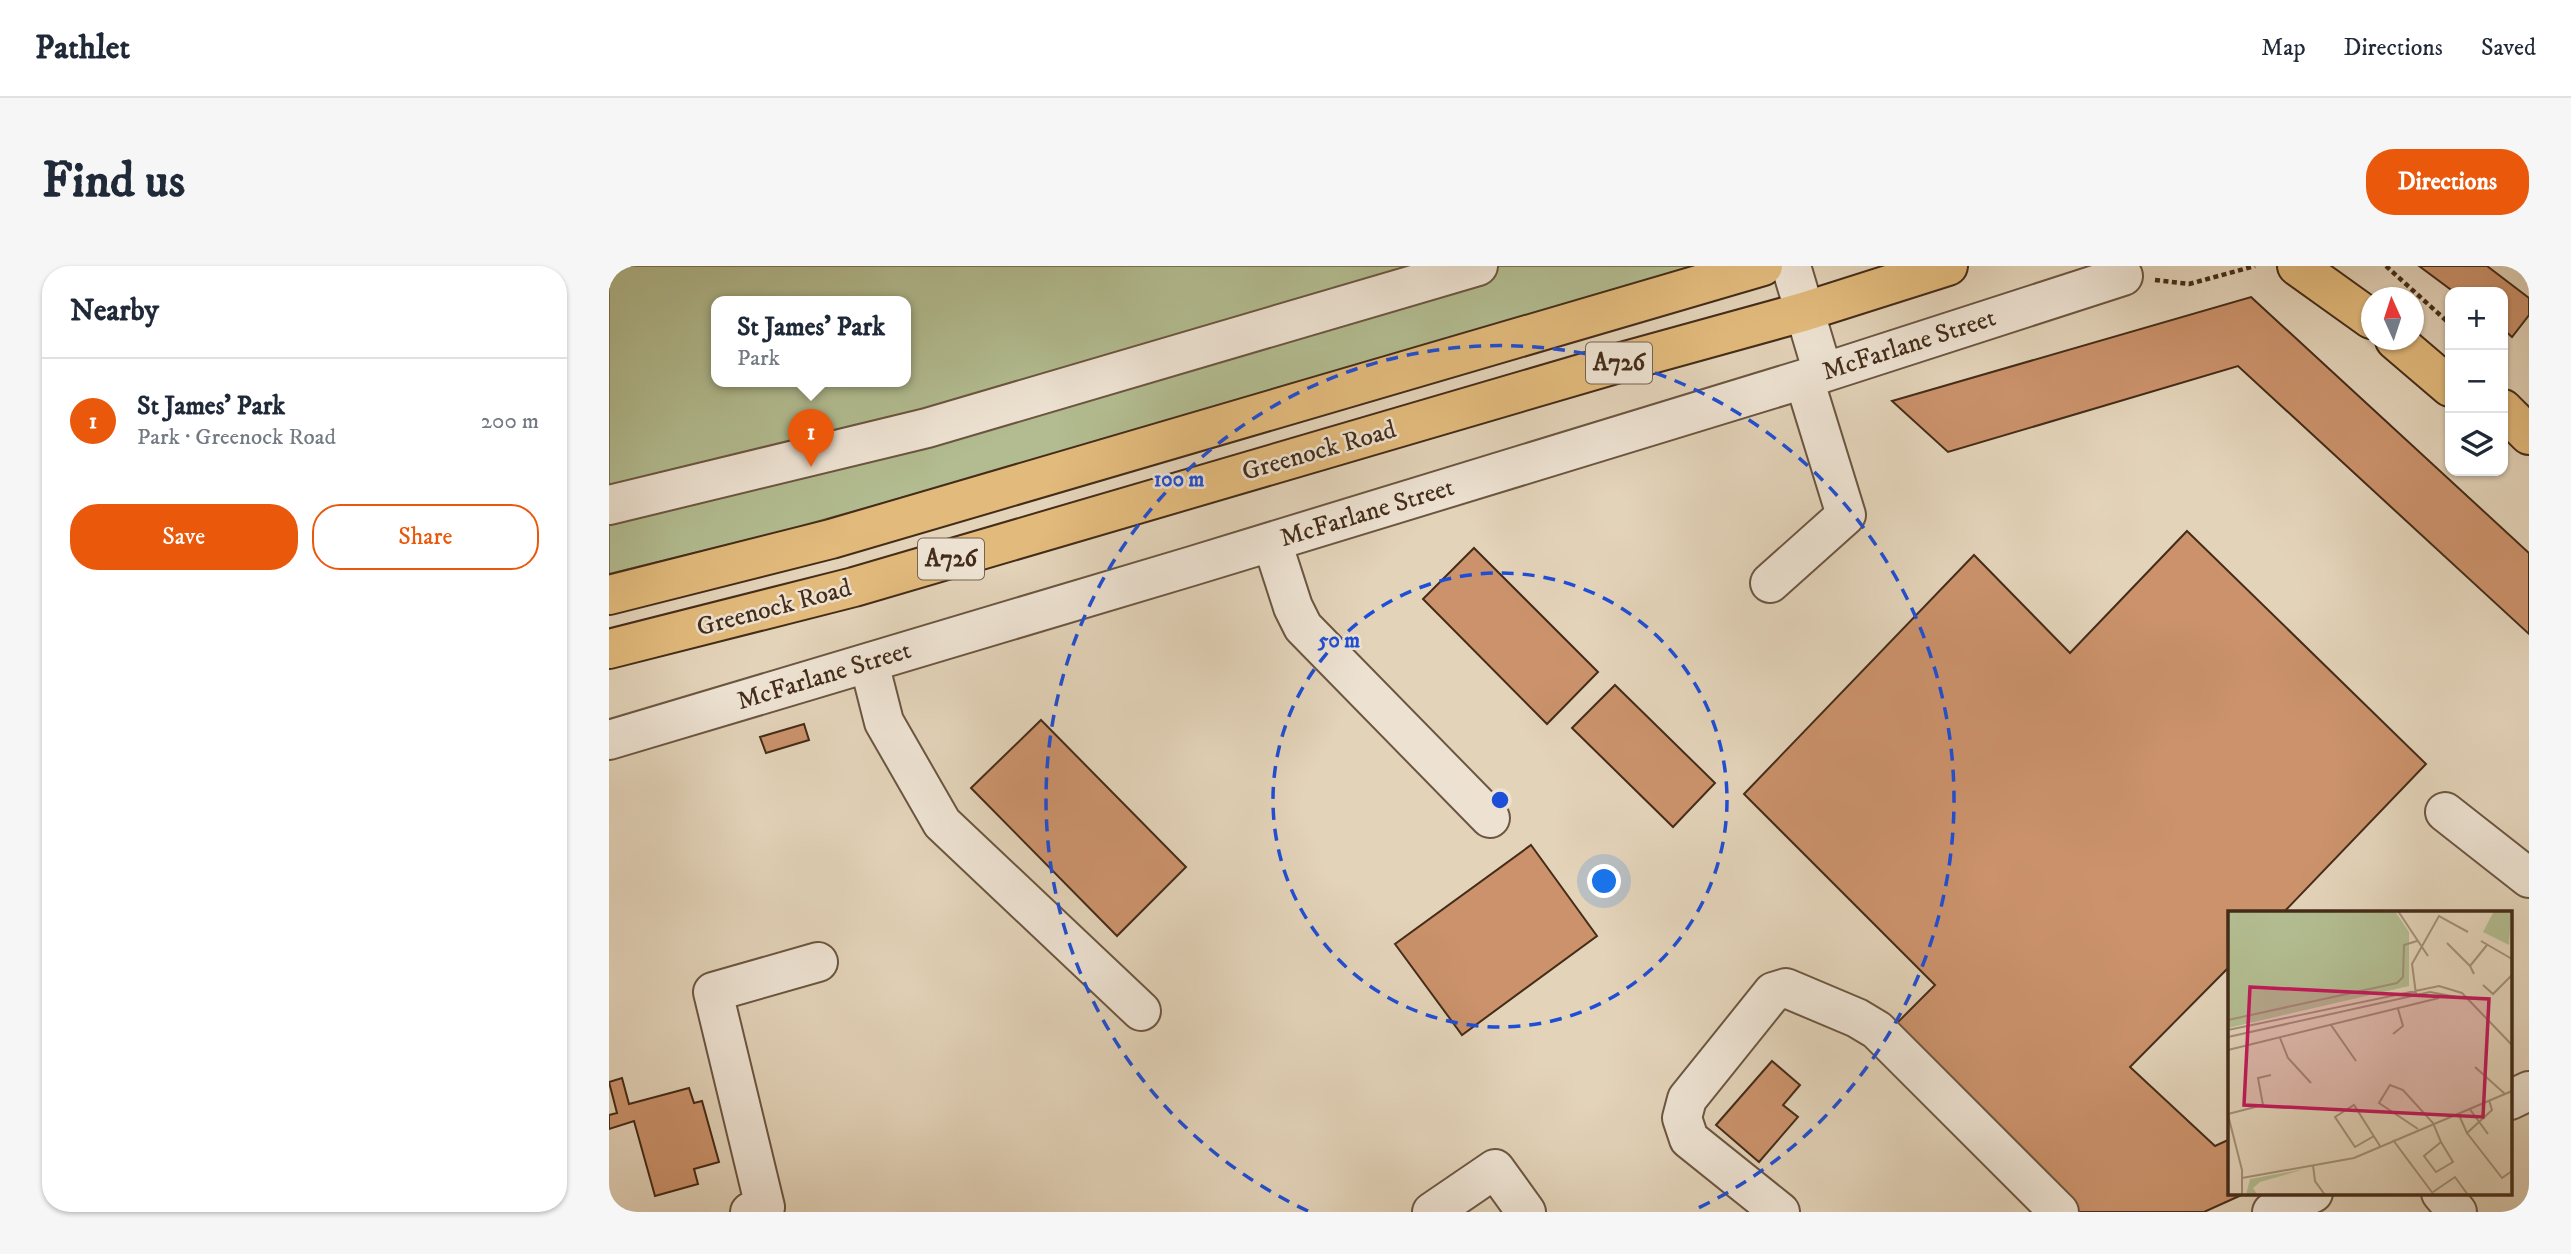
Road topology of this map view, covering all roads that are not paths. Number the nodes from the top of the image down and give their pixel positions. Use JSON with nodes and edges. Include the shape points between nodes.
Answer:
{"nodes":[{"id":1,"x":1478,"y":266,"type":"edge"},
{"id":2,"x":1763,"y":266,"type":"edge"},
{"id":3,"x":1791,"y":266,"type":"edge"},
{"id":4,"x":1946,"y":266,"type":"edge"},
{"id":5,"x":2297,"y":266,"type":"edge"},
{"id":6,"x":2347,"y":266,"type":"edge"},
{"id":7,"x":2123,"y":276,"type":"road end"},
{"id":8,"x":2371,"y":287,"type":"edge"},
{"id":9,"x":2361,"y":311,"type":"edge"},
{"id":10,"x":1803,"y":312,"type":"junction"},
{"id":11,"x":2424,"y":334,"type":"edge"},
{"id":12,"x":2407,"y":350,"type":"edge"},
{"id":13,"x":2445,"y":353,"type":"edge"},
{"id":14,"x":1813,"y":376,"type":"junction"},
{"id":15,"x":2445,"y":383,"type":"edge"},
{"id":16,"x":2507,"y":413,"type":"edge"},
{"id":17,"x":2508,"y":435,"type":"edge"},
{"id":18,"x":2529,"y":435,"type":"edge"},
{"id":19,"x":2529,"y":453,"type":"edge"},
{"id":20,"x":609,"y":505,"type":"edge"},
{"id":21,"x":1272,"y":542,"type":"junction"},
{"id":22,"x":1770,"y":583,"type":"dead end"},
{"id":23,"x":609,"y":595,"type":"edge"},
{"id":24,"x":609,"y":649,"type":"edge"},
{"id":25,"x":869,"y":663,"type":"junction"},
{"id":26,"x":609,"y":740,"type":"edge"},
{"id":27,"x":2445,"y":813,"type":"dead end"},
{"id":28,"x":1490,"y":818,"type":"dead end"},
{"id":29,"x":2529,"y":878,"type":"edge"},
{"id":30,"x":818,"y":962,"type":"dead end"},
{"id":31,"x":1141,"y":1011,"type":"dead end"},
{"id":32,"x":2529,"y":1091,"type":"edge"},
{"id":33,"x":2511,"y":1100,"type":"edge"},
{"id":34,"x":2311,"y":1194,"type":"edge"},
{"id":35,"x":2323,"y":1194,"type":"edge"},
{"id":36,"x":2442,"y":1194,"type":"edge"},
{"id":37,"x":750,"y":1212,"type":"edge"},
{"id":38,"x":1432,"y":1212,"type":"edge"},
{"id":39,"x":1526,"y":1212,"type":"edge"},
{"id":40,"x":1780,"y":1212,"type":"edge"},
{"id":41,"x":2059,"y":1212,"type":"edge"},
{"id":42,"x":2272,"y":1212,"type":"edge"},
{"id":43,"x":2331,"y":1212,"type":"edge"},
{"id":44,"x":2457,"y":1212,"type":"edge"}],
"edges":[{"from":1,"to":20,"type":"street","via":[[927,428]]},
{"from":2,"to":23,"type":"main road","name":"Greenock Road","number":"A726","via":[[844,535]]},
{"from":3,"to":10,"type":"street"},
{"from":4,"to":10,"type":"main road","name":"Greenock Road","number":"A726"},
{"from":5,"to":9,"type":"main road"},
{"from":6,"to":8,"type":"main road"},
{"from":7,"to":14,"type":"street","name":"McFarlane Street"},
{"from":10,"to":14,"type":"street"},
{"from":10,"to":24,"type":"main road","name":"Greenock Road","number":"A726","via":[[854,587]]},
{"from":11,"to":13,"type":"main road"},
{"from":12,"to":15,"type":"main road"},
{"from":14,"to":21,"type":"street","name":"McFarlane Street"},
{"from":14,"to":22,"type":"street","via":[[1846,515]]},
{"from":16,"to":18,"type":"main road"},
{"from":17,"to":19,"type":"main road"},
{"from":21,"to":25,"type":"street","name":"McFarlane Street"},
{"from":21,"to":28,"type":"street","via":[[1304,627]]},
{"from":25,"to":26,"type":"street","name":"McFarlane Street"},
{"from":25,"to":31,"type":"street","via":[[884,722],[942,822]]},
{"from":27,"to":29,"type":"street"},
{"from":30,"to":37,"type":"street","via":[[713,992],[765,1208]]},
{"from":32,"to":33,"type":"street"},
{"from":34,"to":42,"type":"street"},
{"from":35,"to":43,"type":"street"},
{"from":36,"to":44,"type":"street"},
{"from":38,"to":39,"type":"street","via":[[1495,1169]]},
{"from":40,"to":41,"type":"street","via":[[1689,1139],[1682,1118],[1687,1099],[1773,992],[1786,988],[1877,1030]]}]}
